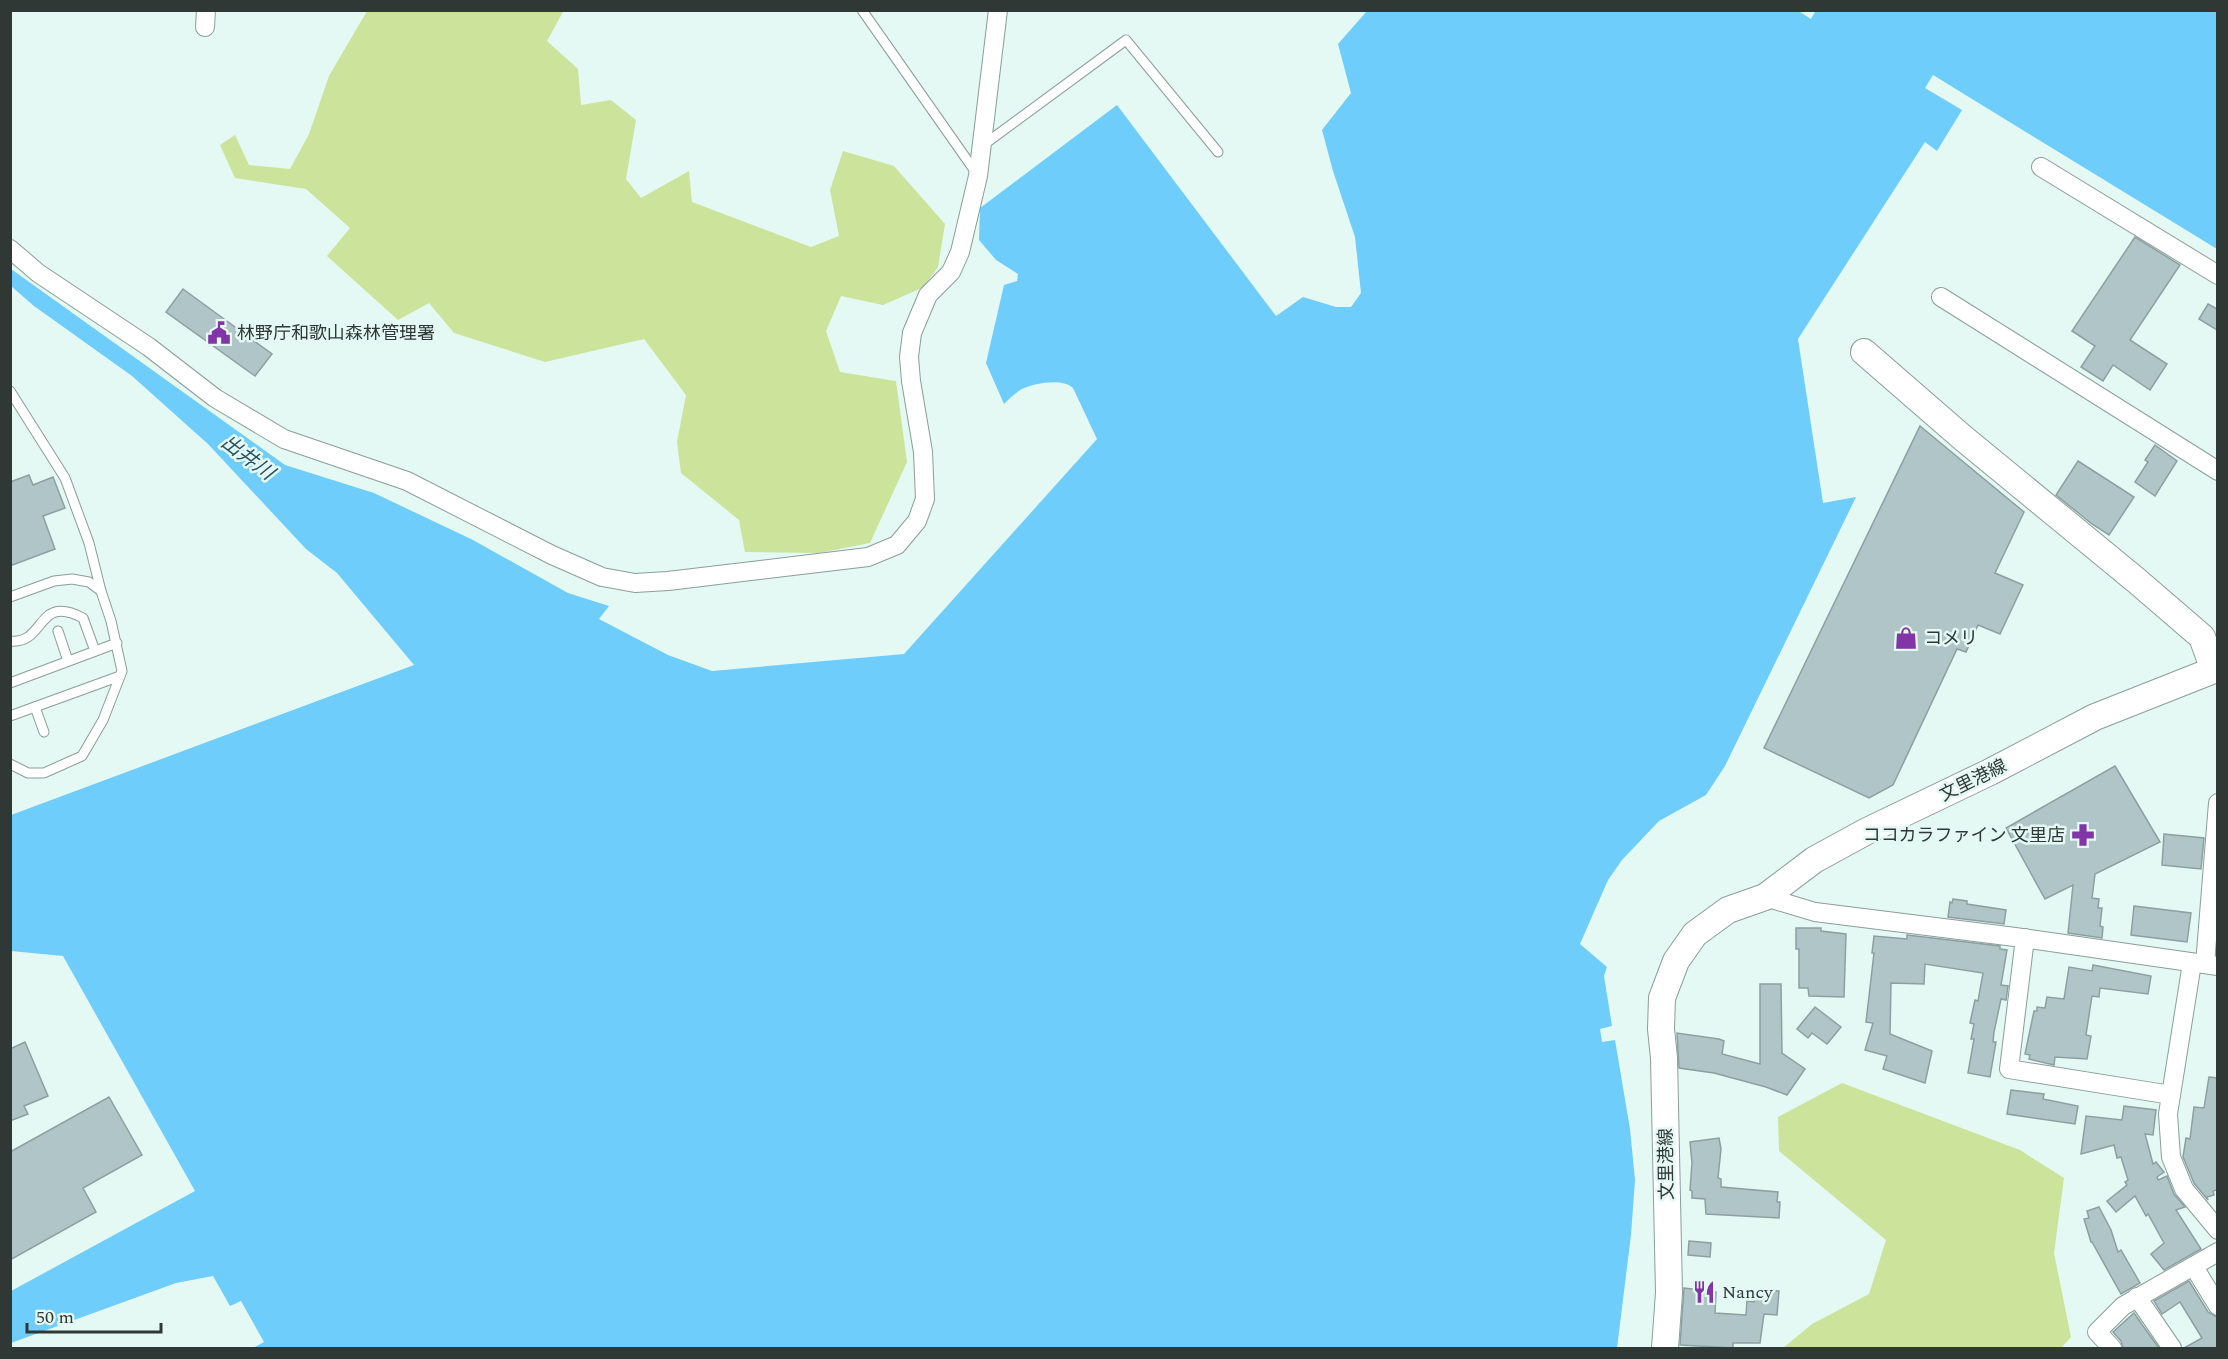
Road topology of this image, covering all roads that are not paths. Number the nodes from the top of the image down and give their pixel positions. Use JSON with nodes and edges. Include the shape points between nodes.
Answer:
{"nodes":[{"id":1,"x":862,"y":10,"type":"edge"},
{"id":2,"x":998,"y":10,"type":"edge"},
{"id":3,"x":982,"y":146,"type":"junction"},
{"id":4,"x":1218,"y":152,"type":"dead end"},
{"id":5,"x":2041,"y":167,"type":"dead end"},
{"id":6,"x":978,"y":176,"type":"junction"},
{"id":7,"x":10,"y":249,"type":"edge"},
{"id":8,"x":2217,"y":275,"type":"edge"},
{"id":9,"x":1941,"y":297,"type":"dead end"},
{"id":10,"x":1864,"y":352,"type":"dead end"},
{"id":11,"x":10,"y":391,"type":"edge"},
{"id":12,"x":2217,"y":471,"type":"edge"},
{"id":13,"x":101,"y":591,"type":"junction"},
{"id":14,"x":10,"y":597,"type":"edge"},
{"id":15,"x":58,"y":631,"type":"dead end"},
{"id":16,"x":10,"y":641,"type":"edge"},
{"id":17,"x":117,"y":643,"type":"junction"},
{"id":18,"x":94,"y":651,"type":"junction"},
{"id":19,"x":68,"y":661,"type":"junction"},
{"id":20,"x":2216,"y":669,"type":"edge"},
{"id":21,"x":120,"y":676,"type":"junction"},
{"id":22,"x":10,"y":683,"type":"edge"},
{"id":23,"x":35,"y":707,"type":"junction"},
{"id":24,"x":10,"y":716,"type":"edge"},
{"id":25,"x":44,"y":732,"type":"dead end"},
{"id":26,"x":10,"y":764,"type":"edge"},
{"id":27,"x":2217,"y":803,"type":"edge"},
{"id":28,"x":1765,"y":897,"type":"junction"},
{"id":29,"x":2025,"y":938,"type":"junction"},
{"id":30,"x":2205,"y":964,"type":"edge"},
{"id":31,"x":2170,"y":1095,"type":"junction"},
{"id":32,"x":2210,"y":1209,"type":"edge"},
{"id":33,"x":2217,"y":1230,"type":"edge"},
{"id":34,"x":2217,"y":1252,"type":"edge"},
{"id":35,"x":2194,"y":1267,"type":"junction"},
{"id":36,"x":2137,"y":1297,"type":"junction"},
{"id":37,"x":2217,"y":1306,"type":"edge"},
{"id":38,"x":1665,"y":1348,"type":"edge"},
{"id":39,"x":2112,"y":1348,"type":"edge"},
{"id":40,"x":2172,"y":1348,"type":"edge"}],
"edges":[{"from":1,"to":6,"type":"lane"},
{"from":2,"to":3,"type":"street"},
{"from":3,"to":4,"type":"lane","via":[[1126,40]]},
{"from":3,"to":6,"type":"street"},
{"from":5,"to":8,"type":"street"},
{"from":6,"to":7,"type":"street","via":[[960,252],[951,272],[928,295],[912,333],[909,357],[923,452],[925,499],[917,520],[904,537],[897,545],[868,557],[635,583],[602,578],[407,481],[284,439],[215,398]]},
{"from":9,"to":12,"type":"street"},
{"from":10,"to":20,"type":"main road","name":"文里港線","via":[[2202,637]]},
{"from":11,"to":13,"type":"lane","via":[[65,478],[89,543]]},
{"from":13,"to":14,"type":"lane","via":[[89,582],[72,579],[54,581]]},
{"from":13,"to":17,"type":"lane"},
{"from":15,"to":19,"type":"lane"},
{"from":16,"to":18,"type":"lane","via":[[24,640],[54,611],[64,610],[83,618]]},
{"from":17,"to":18,"type":"lane"},
{"from":17,"to":21,"type":"lane"},
{"from":18,"to":19,"type":"lane"},
{"from":19,"to":22,"type":"lane"},
{"from":20,"to":28,"type":"main road","name":"文里港線","via":[[2095,717],[1867,831],[1814,860]]},
{"from":21,"to":23,"type":"lane"},
{"from":21,"to":26,"type":"lane","via":[[103,720],[82,756],[44,773],[28,773]]},
{"from":23,"to":24,"type":"lane"},
{"from":23,"to":25,"type":"lane"},
{"from":27,"to":30,"type":"street"},
{"from":28,"to":29,"type":"street","via":[[1815,912]]},
{"from":28,"to":38,"type":"main road","name":"文里港線","via":[[1728,910],[1695,934],[1676,961],[1662,998],[1669,1293]]},
{"from":29,"to":30,"type":"street"},
{"from":29,"to":31,"type":"street","via":[[2009,1069]]},
{"from":30,"to":31,"type":"street"},
{"from":31,"to":32,"type":"street","via":[[2171,1158],[2184,1189]]},
{"from":32,"to":33,"type":"street"},
{"from":34,"to":35,"type":"street"},
{"from":35,"to":36,"type":"street"},
{"from":35,"to":37,"type":"street"},
{"from":36,"to":39,"type":"street","via":[[2122,1306],[2097,1332]]},
{"from":36,"to":40,"type":"street"}]}
